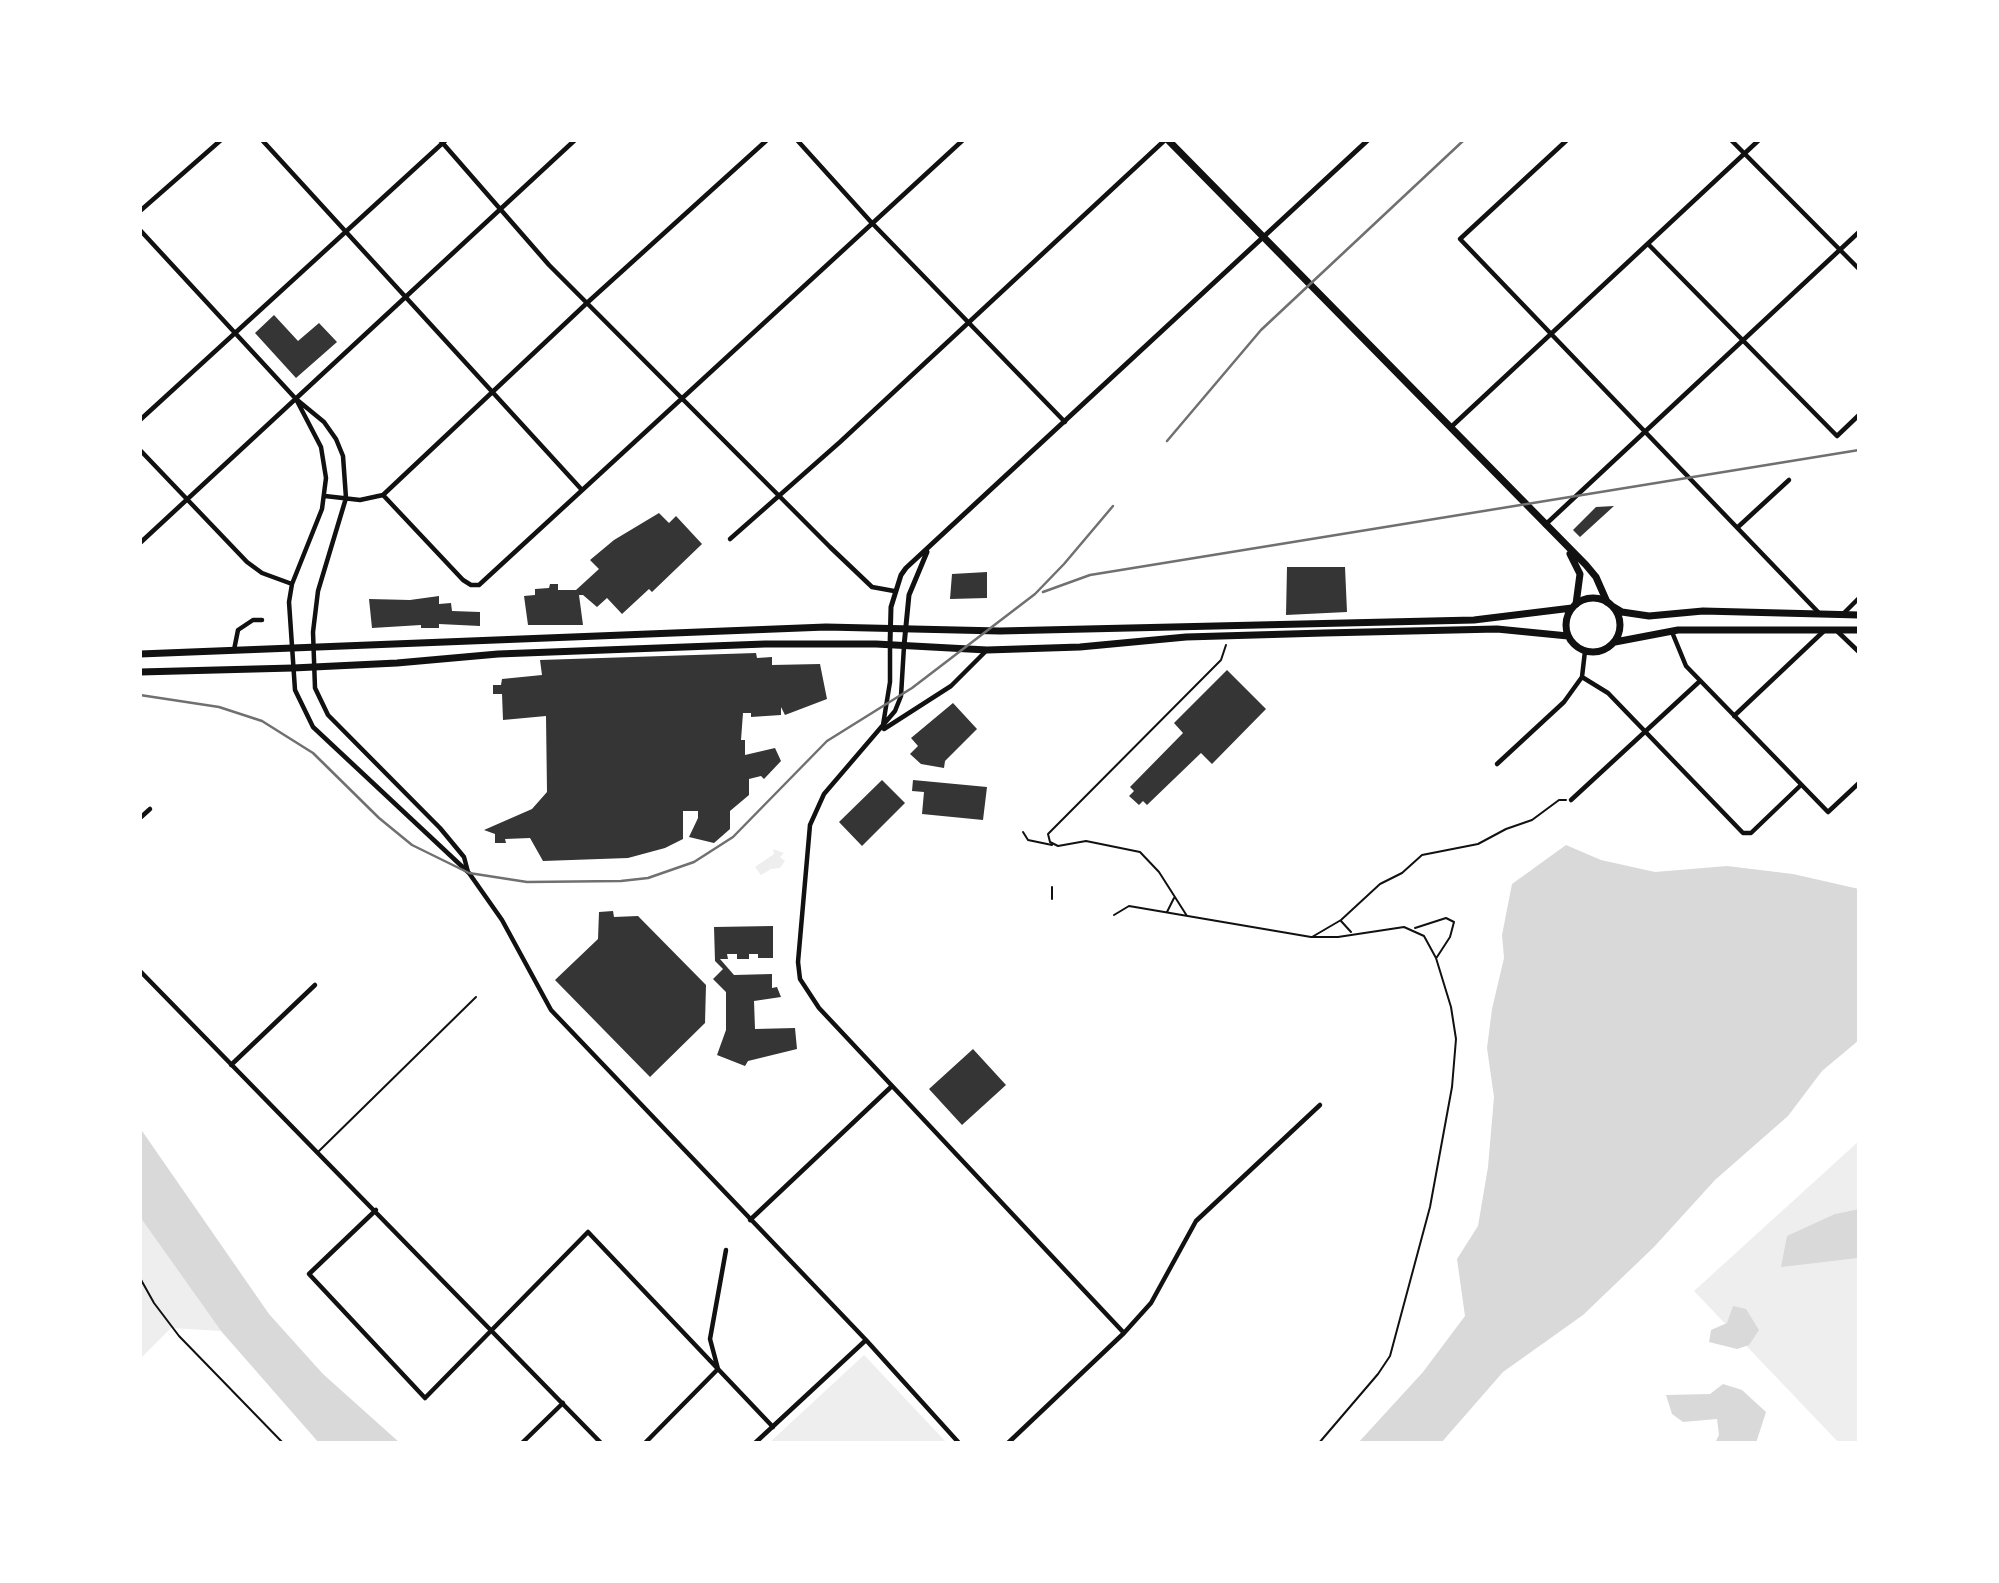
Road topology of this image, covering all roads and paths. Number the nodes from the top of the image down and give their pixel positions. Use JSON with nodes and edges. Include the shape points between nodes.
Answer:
{"nodes":[{"id":1,"x":221,"y":140,"type":"edge"},
{"id":2,"x":262,"y":140,"type":"edge"},
{"id":3,"x":575,"y":140,"type":"edge"},
{"id":4,"x":767,"y":140,"type":"edge"},
{"id":5,"x":797,"y":140,"type":"edge"},
{"id":6,"x":963,"y":140,"type":"edge"},
{"id":7,"x":1167,"y":140,"type":"edge"},
{"id":8,"x":1368,"y":140,"type":"edge"},
{"id":9,"x":1567,"y":140,"type":"edge"},
{"id":10,"x":1731,"y":140,"type":"edge"},
{"id":11,"x":1759,"y":140,"type":"edge"},
{"id":12,"x":443,"y":141,"type":"edge"},
{"id":13,"x":1745,"y":153,"type":"junction"},
{"id":14,"x":500,"y":210,"type":"junction"},
{"id":15,"x":140,"y":211,"type":"edge"},
{"id":16,"x":871,"y":222,"type":"junction"},
{"id":17,"x":140,"y":230,"type":"edge"},
{"id":18,"x":346,"y":232,"type":"junction"},
{"id":19,"x":1859,"y":232,"type":"edge"},
{"id":20,"x":1263,"y":238,"type":"junction"},
{"id":21,"x":1648,"y":245,"type":"junction"},
{"id":22,"x":1840,"y":250,"type":"junction"},
{"id":23,"x":1859,"y":269,"type":"edge"},
{"id":24,"x":405,"y":298,"type":"junction"},
{"id":25,"x":588,"y":302,"type":"junction"},
{"id":26,"x":969,"y":323,"type":"junction"},
{"id":27,"x":235,"y":333,"type":"junction"},
{"id":28,"x":1551,"y":335,"type":"junction"},
{"id":29,"x":1742,"y":341,"type":"junction"},
{"id":30,"x":494,"y":393,"type":"junction"},
{"id":31,"x":681,"y":397,"type":"junction"},
{"id":32,"x":296,"y":398,"type":"junction"},
{"id":33,"x":1859,"y":415,"type":"edge"},
{"id":34,"x":140,"y":420,"type":"edge"},
{"id":35,"x":1065,"y":422,"type":"junction"},
{"id":36,"x":1449,"y":428,"type":"junction"},
{"id":37,"x":1643,"y":433,"type":"junction"},
{"id":38,"x":140,"y":450,"type":"edge"},
{"id":39,"x":1788,"y":480,"type":"dead end"},
{"id":40,"x":582,"y":490,"type":"junction"},
{"id":41,"x":383,"y":495,"type":"junction"},
{"id":42,"x":325,"y":496,"type":"junction"},
{"id":43,"x":780,"y":496,"type":"junction"},
{"id":44,"x":346,"y":498,"type":"junction"},
{"id":45,"x":187,"y":500,"type":"junction"},
{"id":46,"x":1544,"y":525,"type":"junction"},
{"id":47,"x":1738,"y":527,"type":"junction"},
{"id":48,"x":730,"y":539,"type":"dead end"},
{"id":49,"x":140,"y":543,"type":"edge"},
{"id":50,"x":928,"y":549,"type":"junction"},
{"id":51,"x":1569,"y":550,"type":"junction"},
{"id":52,"x":292,"y":584,"type":"junction"},
{"id":53,"x":894,"y":591,"type":"junction"},
{"id":54,"x":1859,"y":598,"type":"edge"},
{"id":55,"x":1610,"y":604,"type":"junction"},
{"id":56,"x":1574,"y":606,"type":"junction"},
{"id":57,"x":1842,"y":614,"type":"junction"},
{"id":58,"x":1821,"y":615,"type":"junction"},
{"id":59,"x":1859,"y":615,"type":"edge"},
{"id":60,"x":262,"y":620,"type":"dead end"},
{"id":61,"x":890,"y":628,"type":"junction"},
{"id":62,"x":904,"y":629,"type":"junction"},
{"id":63,"x":1825,"y":629,"type":"junction"},
{"id":64,"x":1836,"y":629,"type":"junction"},
{"id":65,"x":1859,"y":630,"type":"edge"},
{"id":66,"x":1672,"y":632,"type":"junction"},
{"id":67,"x":1226,"y":636,"type":"junction"},
{"id":68,"x":1568,"y":636,"type":"junction"},
{"id":69,"x":1615,"y":642,"type":"junction"},
{"id":70,"x":890,"y":645,"type":"junction"},
{"id":71,"x":904,"y":646,"type":"junction"},
{"id":72,"x":313,"y":648,"type":"junction"},
{"id":73,"x":291,"y":649,"type":"junction"},
{"id":74,"x":234,"y":650,"type":"junction"},
{"id":75,"x":987,"y":650,"type":"junction"},
{"id":76,"x":1585,"y":651,"type":"junction"},
{"id":77,"x":1859,"y":652,"type":"edge"},
{"id":78,"x":140,"y":654,"type":"edge"},
{"id":79,"x":313,"y":667,"type":"junction"},
{"id":80,"x":293,"y":668,"type":"junction"},
{"id":81,"x":140,"y":672,"type":"edge"},
{"id":82,"x":1582,"y":677,"type":"junction"},
{"id":83,"x":1700,"y":681,"type":"junction"},
{"id":84,"x":1734,"y":716,"type":"junction"},
{"id":85,"x":883,"y":726,"type":"junction"},
{"id":86,"x":1645,"y":731,"type":"junction"},
{"id":87,"x":878,"y":734,"type":"junction"},
{"id":88,"x":1497,"y":764,"type":"dead end"},
{"id":89,"x":1859,"y":783,"type":"edge"},
{"id":90,"x":1801,"y":785,"type":"junction"},
{"id":91,"x":1571,"y":800,"type":"joint"},
{"id":92,"x":150,"y":809,"type":"dead end"},
{"id":93,"x":140,"y":818,"type":"edge"},
{"id":94,"x":1023,"y":832,"type":"dead end"},
{"id":95,"x":1053,"y":845,"type":"junction"},
{"id":96,"x":468,"y":873,"type":"junction"},
{"id":97,"x":1052,"y":887,"type":"dead end"},
{"id":98,"x":1174,"y":897,"type":"junction"},
{"id":99,"x":1052,"y":899,"type":"dead end"},
{"id":100,"x":1166,"y":913,"type":"junction"},
{"id":101,"x":1114,"y":915,"type":"dead end"},
{"id":102,"x":1188,"y":917,"type":"junction"},
{"id":103,"x":1341,"y":920,"type":"junction"},
{"id":104,"x":1414,"y":928,"type":"junction"},
{"id":105,"x":1353,"y":934,"type":"junction"},
{"id":106,"x":1311,"y":937,"type":"junction"},
{"id":107,"x":1436,"y":958,"type":"junction"},
{"id":108,"x":140,"y":971,"type":"edge"},
{"id":109,"x":314,"y":985,"type":"dead end"},
{"id":110,"x":476,"y":998,"type":"dead end"},
{"id":111,"x":231,"y":1065,"type":"junction"},
{"id":112,"x":892,"y":1086,"type":"junction"},
{"id":113,"x":1320,"y":1105,"type":"dead end"},
{"id":114,"x":318,"y":1151,"type":"junction"},
{"id":115,"x":376,"y":1210,"type":"junction"},
{"id":116,"x":750,"y":1220,"type":"junction"},
{"id":117,"x":726,"y":1250,"type":"dead end"},
{"id":118,"x":140,"y":1278,"type":"edge"},
{"id":119,"x":491,"y":1329,"type":"junction"},
{"id":120,"x":1124,"y":1333,"type":"junction"},
{"id":121,"x":866,"y":1340,"type":"junction"},
{"id":122,"x":718,"y":1369,"type":"junction"},
{"id":123,"x":563,"y":1403,"type":"junction"},
{"id":124,"x":773,"y":1427,"type":"junction"},
{"id":125,"x":283,"y":1443,"type":"edge"},
{"id":126,"x":522,"y":1443,"type":"edge"},
{"id":127,"x":601,"y":1443,"type":"edge"},
{"id":128,"x":645,"y":1443,"type":"edge"},
{"id":129,"x":755,"y":1443,"type":"edge"},
{"id":130,"x":958,"y":1443,"type":"edge"},
{"id":131,"x":1008,"y":1443,"type":"edge"},
{"id":132,"x":1319,"y":1443,"type":"edge"}],
"edges":[{"from":1,"to":15,"type":"street"},
{"from":2,"to":18,"type":"street"},
{"from":3,"to":14,"type":"street"},
{"from":4,"to":25,"type":"street"},
{"from":5,"to":16,"type":"street"},
{"from":6,"to":16,"type":"street"},
{"from":7,"to":20,"type":"main road"},
{"from":7,"to":26,"type":"street"},
{"from":8,"to":20,"type":"street"},
{"from":9,"to":28,"type":"street","via":[[1460,239]]},
{"from":10,"to":13,"type":"street"},
{"from":11,"to":13,"type":"street"},
{"from":12,"to":14,"type":"street"},
{"from":12,"to":18,"type":"street"},
{"from":13,"to":21,"type":"street"},
{"from":13,"to":22,"type":"street"},
{"from":14,"to":24,"type":"street"},
{"from":14,"to":25,"type":"street"},
{"from":16,"to":26,"type":"street"},
{"from":16,"to":31,"type":"street"},
{"from":17,"to":27,"type":"street"},
{"from":18,"to":24,"type":"street"},
{"from":18,"to":27,"type":"street"},
{"from":19,"to":22,"type":"street"},
{"from":20,"to":35,"type":"street"},
{"from":20,"to":36,"type":"main road"},
{"from":21,"to":28,"type":"street"},
{"from":21,"to":29,"type":"street"},
{"from":22,"to":23,"type":"street"},
{"from":22,"to":29,"type":"street"},
{"from":24,"to":30,"type":"street"},
{"from":24,"to":32,"type":"street"},
{"from":25,"to":30,"type":"street"},
{"from":25,"to":31,"type":"street"},
{"from":26,"to":35,"type":"street"},
{"from":26,"to":43,"type":"street"},
{"from":27,"to":32,"type":"street"},
{"from":27,"to":34,"type":"street"},
{"from":28,"to":36,"type":"street"},
{"from":28,"to":37,"type":"street"},
{"from":29,"to":33,"type":"street","via":[[1837,436]]},
{"from":29,"to":37,"type":"street"},
{"from":30,"to":40,"type":"street"},
{"from":30,"to":41,"type":"street"},
{"from":31,"to":40,"type":"street"},
{"from":31,"to":43,"type":"street"},
{"from":32,"to":42,"type":"street","via":[[321,447]]},
{"from":32,"to":44,"type":"street","via":[[336,439],[344,464]]},
{"from":32,"to":45,"type":"street"},
{"from":35,"to":50,"type":"street"},
{"from":36,"to":46,"type":"main road"},
{"from":37,"to":46,"type":"street"},
{"from":37,"to":47,"type":"street"},
{"from":38,"to":45,"type":"street"},
{"from":39,"to":47,"type":"street"},
{"from":40,"to":41,"type":"street","via":[[475,586]]},
{"from":41,"to":44,"type":"street"},
{"from":42,"to":44,"type":"street"},
{"from":42,"to":52,"type":"street"},
{"from":43,"to":48,"type":"street"},
{"from":43,"to":53,"type":"street","via":[[872,587]]},
{"from":44,"to":72,"type":"street","via":[[321,579]]},
{"from":45,"to":49,"type":"street"},
{"from":45,"to":52,"type":"street","via":[[247,562]]},
{"from":46,"to":51,"type":"main road"},
{"from":47,"to":58,"type":"street"},
{"from":50,"to":53,"type":"street","via":[[901,575]]},
{"from":50,"to":62,"type":"street","via":[[909,595]]},
{"from":51,"to":55,"type":"main road","via":[[1596,577]]},
{"from":51,"to":56,"type":"main road","via":[[1580,574]]},
{"from":52,"to":73,"type":"street"},
{"from":53,"to":61,"type":"street"},
{"from":54,"to":57,"type":"street"},
{"from":55,"to":56,"type":"main road","via":[[1592,598]]},
{"from":55,"to":58,"type":"main road","via":[[1632,615],[1649,616],[1703,611]]},
{"from":55,"to":69,"type":"main road","via":[[1620,621]]},
{"from":56,"to":62,"type":"main road","via":[[1474,620],[1000,631]]},
{"from":56,"to":68,"type":"main road","via":[[1566,624]]},
{"from":57,"to":58,"type":"main road"},
{"from":57,"to":59,"type":"main road"},
{"from":60,"to":74,"type":"street","via":[[239,629]]},
{"from":61,"to":62,"type":"main road"},
{"from":61,"to":70,"type":"street"},
{"from":61,"to":72,"type":"main road"},
{"from":62,"to":71,"type":"street"},
{"from":63,"to":64,"type":"main road"},
{"from":63,"to":66,"type":"main road"},
{"from":63,"to":84,"type":"street"},
{"from":64,"to":65,"type":"main road"},
{"from":64,"to":77,"type":"street"},
{"from":66,"to":69,"type":"main road"},
{"from":66,"to":83,"type":"street","via":[[1680,657]]},
{"from":67,"to":68,"type":"main road","via":[[1497,629]]},
{"from":67,"to":75,"type":"main road"},
{"from":67,"to":95,"type":"path","via":[[1221,660],[1056,824],[1048,834]]},
{"from":68,"to":76,"type":"main road"},
{"from":69,"to":76,"type":"main road","via":[[1598,652]]},
{"from":70,"to":71,"type":"main road"},
{"from":70,"to":79,"type":"main road","via":[[765,644],[527,653]]},
{"from":70,"to":85,"type":"street"},
{"from":71,"to":75,"type":"main road"},
{"from":71,"to":85,"type":"street","via":[[901,696]]},
{"from":72,"to":73,"type":"main road"},
{"from":72,"to":79,"type":"street"},
{"from":73,"to":74,"type":"main road"},
{"from":73,"to":80,"type":"street"},
{"from":74,"to":78,"type":"main road"},
{"from":75,"to":87,"type":"street","via":[[951,686]]},
{"from":76,"to":82,"type":"street"},
{"from":79,"to":80,"type":"main road"},
{"from":79,"to":96,"type":"street","via":[[319,702],[328,715],[440,828],[464,857]]},
{"from":80,"to":81,"type":"main road"},
{"from":80,"to":96,"type":"street","via":[[295,690],[313,727]]},
{"from":82,"to":86,"type":"street","via":[[1608,693]]},
{"from":82,"to":88,"type":"street","via":[[1564,702]]},
{"from":83,"to":84,"type":"street"},
{"from":83,"to":86,"type":"street"},
{"from":84,"to":90,"type":"street"},
{"from":85,"to":87,"type":"street"},
{"from":86,"to":90,"type":"street","via":[[1743,833],[1751,833]]},
{"from":86,"to":91,"type":"street"},
{"from":87,"to":112,"type":"street","via":[[832,783],[815,811],[809,830],[798,969],[810,998]]},
{"from":89,"to":90,"type":"street","via":[[1828,812]]},
{"from":91,"to":103,"type":"path","via":[[1559,800],[1535,818],[1478,844],[1422,855],[1380,884]]},
{"from":92,"to":93,"type":"street"},
{"from":94,"to":95,"type":"path","via":[[1028,841]]},
{"from":95,"to":98,"type":"path","via":[[1086,841],[1140,852]]},
{"from":96,"to":116,"type":"street","via":[[502,920],[551,1010]]},
{"from":97,"to":99,"type":"path"},
{"from":98,"to":100,"type":"path"},
{"from":98,"to":102,"type":"path"},
{"from":100,"to":101,"type":"path","via":[[1129,906]]},
{"from":100,"to":102,"type":"path"},
{"from":102,"to":106,"type":"path"},
{"from":103,"to":105,"type":"path"},
{"from":103,"to":106,"type":"path"},
{"from":104,"to":105,"type":"path"},
{"from":104,"to":107,"type":"path","via":[[1428,940]]},
{"from":104,"to":107,"type":"path","via":[[1446,918],[1454,922]]},
{"from":105,"to":106,"type":"path"},
{"from":107,"to":132,"type":"path","via":[[1456,1039],[1430,1207],[1390,1356]]},
{"from":108,"to":111,"type":"street"},
{"from":109,"to":111,"type":"street"},
{"from":110,"to":114,"type":"lane"},
{"from":111,"to":114,"type":"street"},
{"from":112,"to":116,"type":"street"},
{"from":112,"to":120,"type":"street"},
{"from":113,"to":120,"type":"street","via":[[1196,1221],[1151,1303]]},
{"from":114,"to":115,"type":"street"},
{"from":115,"to":119,"type":"street"},
{"from":115,"to":119,"type":"street","via":[[309,1274],[425,1398]]},
{"from":116,"to":121,"type":"street"},
{"from":117,"to":122,"type":"street","via":[[710,1339]]},
{"from":118,"to":125,"type":"path","via":[[179,1336]]},
{"from":119,"to":122,"type":"street","via":[[587,1233]]},
{"from":119,"to":123,"type":"street"},
{"from":120,"to":131,"type":"street"},
{"from":121,"to":124,"type":"street"},
{"from":121,"to":130,"type":"street"},
{"from":122,"to":124,"type":"street"},
{"from":122,"to":128,"type":"street"},
{"from":123,"to":126,"type":"street"},
{"from":123,"to":127,"type":"street"},
{"from":124,"to":129,"type":"street"}]}
